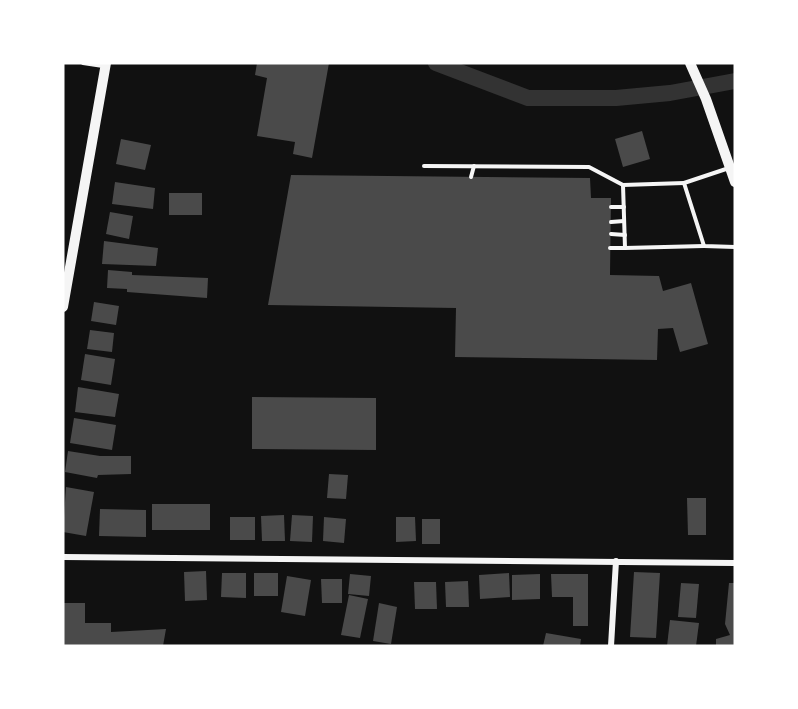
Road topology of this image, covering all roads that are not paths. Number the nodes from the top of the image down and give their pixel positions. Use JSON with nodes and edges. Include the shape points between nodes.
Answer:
{"nodes":[{"id":1,"x":83,"y":63,"type":"edge"},
{"id":2,"x":690,"y":63,"type":"edge"},
{"id":3,"x":106,"y":65,"type":"edge"},
{"id":4,"x":424,"y":166,"type":"dead end"},
{"id":5,"x":474,"y":166,"type":"junction"},
{"id":6,"x":730,"y":168,"type":"junction"},
{"id":7,"x":471,"y":177,"type":"dead end"},
{"id":8,"x":735,"y":182,"type":"edge"},
{"id":9,"x":684,"y":183,"type":"junction"},
{"id":10,"x":623,"y":184,"type":"junction"},
{"id":11,"x":611,"y":207,"type":"dead end"},
{"id":12,"x":624,"y":207,"type":"junction"},
{"id":13,"x":624,"y":221,"type":"junction"},
{"id":14,"x":611,"y":222,"type":"dead end"},
{"id":15,"x":611,"y":234,"type":"dead end"},
{"id":16,"x":625,"y":234,"type":"junction"},
{"id":17,"x":704,"y":246,"type":"junction"},
{"id":18,"x":735,"y":247,"type":"edge"},
{"id":19,"x":610,"y":248,"type":"dead end"},
{"id":20,"x":625,"y":248,"type":"junction"},
{"id":21,"x":63,"y":303,"type":"edge"},
{"id":22,"x":63,"y":557,"type":"edge"},
{"id":23,"x":616,"y":561,"type":"junction"},
{"id":24,"x":735,"y":563,"type":"edge"},
{"id":25,"x":611,"y":646,"type":"edge"}],
"edges":[{"from":1,"to":3,"type":"lane"},
{"from":2,"to":6,"type":"main road"},
{"from":3,"to":21,"type":"main road"},
{"from":4,"to":5,"type":"lane"},
{"from":5,"to":7,"type":"lane"},
{"from":5,"to":10,"type":"lane","via":[[589,167]]},
{"from":6,"to":8,"type":"main road"},
{"from":6,"to":9,"type":"lane"},
{"from":9,"to":10,"type":"lane"},
{"from":9,"to":17,"type":"lane"},
{"from":10,"to":12,"type":"lane"},
{"from":11,"to":12,"type":"lane"},
{"from":12,"to":13,"type":"lane"},
{"from":13,"to":14,"type":"lane"},
{"from":13,"to":16,"type":"lane"},
{"from":15,"to":16,"type":"lane"},
{"from":16,"to":20,"type":"lane"},
{"from":17,"to":18,"type":"lane"},
{"from":17,"to":20,"type":"lane"},
{"from":19,"to":20,"type":"lane"},
{"from":22,"to":23,"type":"street"},
{"from":23,"to":24,"type":"street"},
{"from":23,"to":25,"type":"street"}]}
